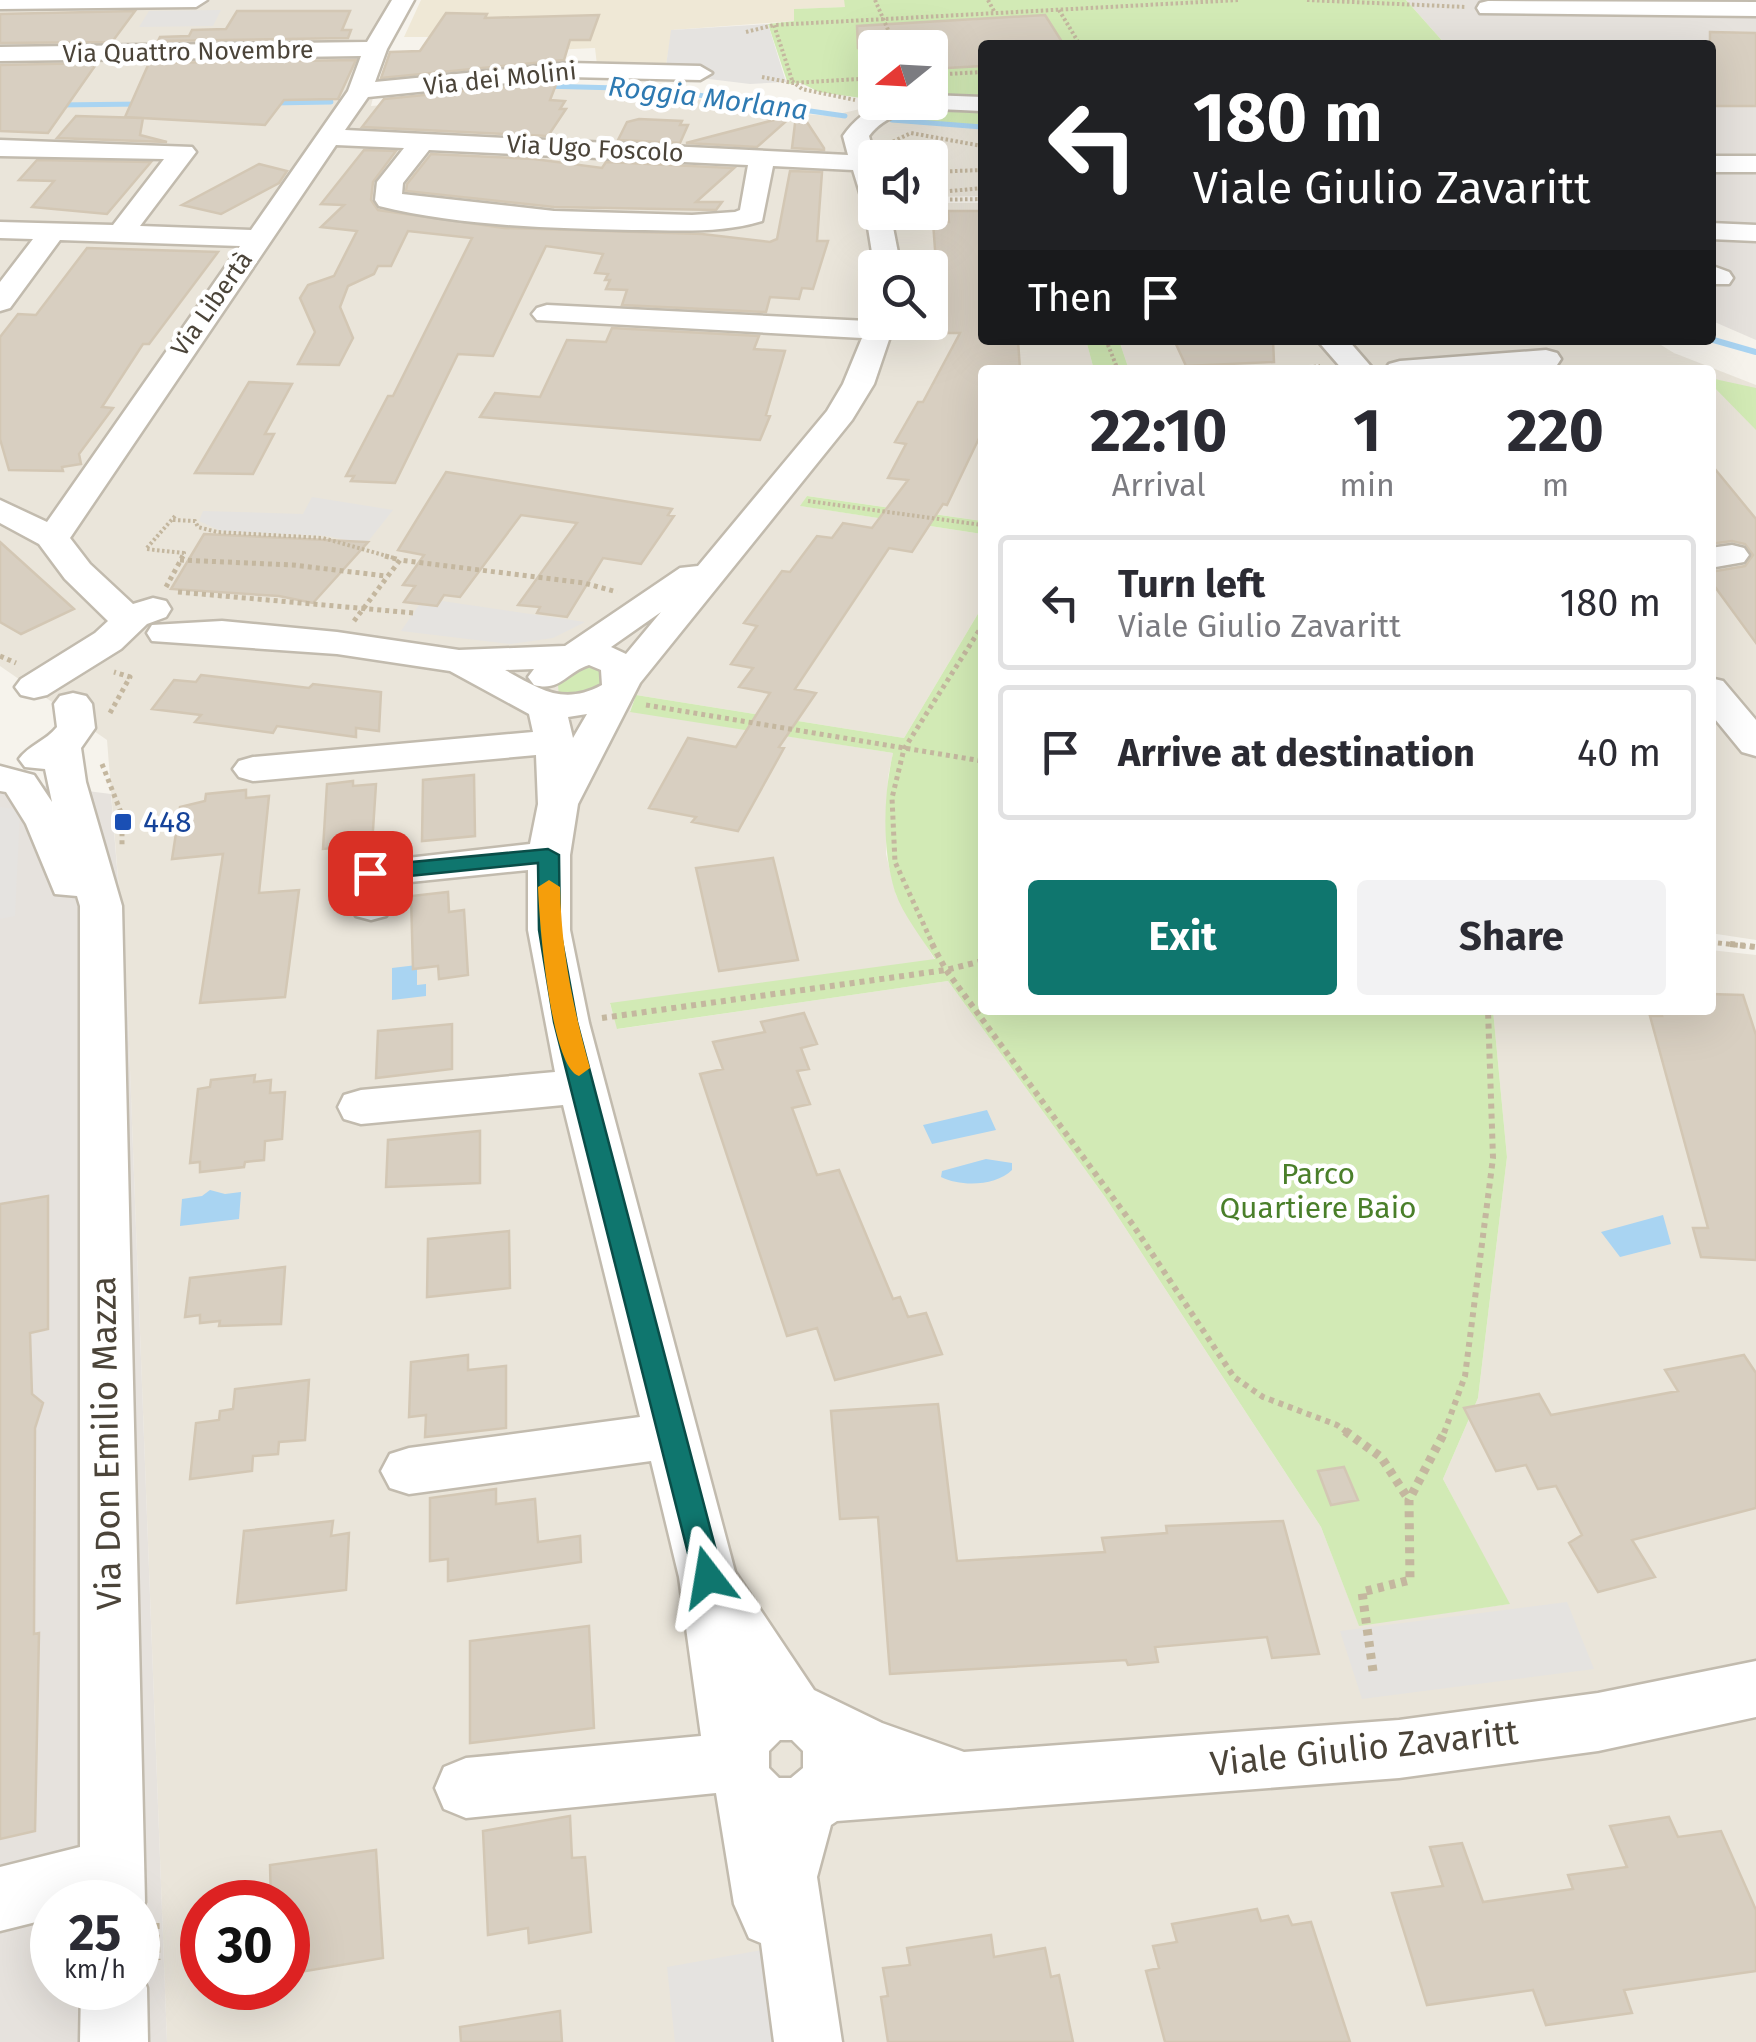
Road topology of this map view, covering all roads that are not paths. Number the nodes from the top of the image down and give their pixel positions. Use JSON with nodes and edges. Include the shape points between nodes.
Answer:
{"nodes":[{"id":1,"x":196,"y":0,"type":"edge"},
{"id":2,"x":403,"y":0,"type":"edge"},
{"id":3,"x":0,"y":2,"type":"edge"},
{"id":4,"x":1545,"y":4,"type":"edge"},
{"id":5,"x":1488,"y":8,"type":"road end"},
{"id":6,"x":1756,"y":9,"type":"edge"},
{"id":7,"x":375,"y":49,"type":"junction"},
{"id":8,"x":0,"y":54,"type":"edge"},
{"id":9,"x":700,"y":74,"type":"dead end"},
{"id":10,"x":360,"y":92,"type":"junction"},
{"id":11,"x":978,"y":104,"type":"edge"},
{"id":12,"x":326,"y":137,"type":"junction"},
{"id":13,"x":423,"y":140,"type":"junction"},
{"id":14,"x":858,"y":142,"type":"edge"},
{"id":15,"x":0,"y":148,"type":"edge"},
{"id":16,"x":762,"y":157,"type":"junction"},
{"id":17,"x":858,"y":162,"type":"edge"},
{"id":18,"x":1716,"y":164,"type":"edge"},
{"id":19,"x":1756,"y":164,"type":"edge"},
{"id":20,"x":0,"y":230,"type":"edge"},
{"id":21,"x":1716,"y":231,"type":"edge"},
{"id":22,"x":52,"y":232,"type":"junction"},
{"id":23,"x":1756,"y":232,"type":"edge"},
{"id":24,"x":120,"y":234,"type":"junction"},
{"id":25,"x":258,"y":238,"type":"junction"},
{"id":26,"x":559,"y":281,"type":"dead end"},
{"id":27,"x":0,"y":302,"type":"edge"},
{"id":28,"x":547,"y":314,"type":"junction"},
{"id":29,"x":858,"y":325,"type":"edge"},
{"id":30,"x":874,"y":340,"type":"edge"},
{"id":31,"x":1336,"y":345,"type":"edge"},
{"id":32,"x":535,"y":346,"type":"dead end"},
{"id":33,"x":1546,"y":359,"type":"dead end"},
{"id":34,"x":1354,"y":365,"type":"edge"},
{"id":35,"x":1466,"y":365,"type":"edge"},
{"id":36,"x":0,"y":510,"type":"edge"},
{"id":37,"x":54,"y":538,"type":"junction"},
{"id":38,"x":736,"y":540,"type":"junction"},
{"id":39,"x":144,"y":620,"type":"junction"},
{"id":40,"x":572,"y":655,"type":"junction"},
{"id":41,"x":459,"y":660,"type":"junction"},
{"id":42,"x":17,"y":689,"type":"edge"},
{"id":43,"x":618,"y":690,"type":"junction"},
{"id":44,"x":1716,"y":696,"type":"edge"},
{"id":45,"x":73,"y":704,"type":"junction"},
{"id":46,"x":548,"y":718,"type":"junction"},
{"id":47,"x":1756,"y":744,"type":"edge"},
{"id":48,"x":61,"y":747,"type":"junction"},
{"id":49,"x":253,"y":769,"type":"dead end"},
{"id":50,"x":0,"y":775,"type":"edge"},
{"id":51,"x":558,"y":804,"type":"junction"},
{"id":52,"x":548,"y":855,"type":"junction"},
{"id":53,"x":370,"y":906,"type":"dead end"},
{"id":54,"x":99,"y":984,"type":"junction"},
{"id":55,"x":584,"y":1086,"type":"junction"},
{"id":56,"x":361,"y":1108,"type":"dead end"},
{"id":57,"x":674,"y":1434,"type":"junction"},
{"id":58,"x":409,"y":1471,"type":"dead end"},
{"id":59,"x":708,"y":1577,"type":"junction"},
{"id":60,"x":1756,"y":1689,"type":"edge"},
{"id":61,"x":809,"y":1719,"type":"junction"},
{"id":62,"x":769,"y":1780,"type":"junction"},
{"id":63,"x":969,"y":1782,"type":"junction"},
{"id":64,"x":466,"y":1788,"type":"dead end"},
{"id":65,"x":112,"y":1880,"type":"edge"},
{"id":66,"x":30,"y":1896,"type":"edge"},
{"id":67,"x":0,"y":1899,"type":"edge"},
{"id":68,"x":114,"y":2010,"type":"edge"},
{"id":69,"x":114,"y":2042,"type":"edge"},
{"id":70,"x":808,"y":2042,"type":"edge"}],
"edges":[{"from":1,"to":3,"type":"street"},
{"from":2,"to":7,"type":"street","name":"Via Libertà"},
{"from":4,"to":5,"type":"street"},
{"from":4,"to":6,"type":"street"},
{"from":7,"to":8,"type":"street","name":"Via Quattro Novembre"},
{"from":7,"to":10,"type":"street","name":"Via Libertà"},
{"from":9,"to":10,"type":"street","name":"Via dei Molini","via":[[568,70]]},
{"from":10,"to":12,"type":"street","name":"Via Libertà"},
{"from":11,"to":14,"type":"street","via":[[884,110],[867,120]]},
{"from":12,"to":13,"type":"street","name":"Via Ugo Foscolo"},
{"from":12,"to":25,"type":"street","name":"Via Libertà"},
{"from":13,"to":16,"type":"street","name":"Via Ugo Foscolo"},
{"from":13,"to":16,"type":"street","via":[[390,182],[388,200],[466,214],[624,222],[731,223],[753,215]]},
{"from":15,"to":24,"type":"street","via":[[183,152]]},
{"from":16,"to":17,"type":"street","name":"Via Ugo Foscolo"},
{"from":18,"to":19,"type":"street"},
{"from":20,"to":22,"type":"street"},
{"from":21,"to":23,"type":"street"},
{"from":22,"to":24,"type":"street"},
{"from":22,"to":27,"type":"street"},
{"from":24,"to":25,"type":"street"},
{"from":25,"to":37,"type":"street","name":"Via Libertà"},
{"from":26,"to":28,"type":"street"},
{"from":28,"to":29,"type":"street"},
{"from":28,"to":32,"type":"street"},
{"from":30,"to":38,"type":"street","via":[[840,416]]},
{"from":31,"to":34,"type":"street"},
{"from":33,"to":35,"type":"street"},
{"from":36,"to":37,"type":"street"},
{"from":37,"to":39,"type":"street","via":[[68,565]]},
{"from":38,"to":40,"type":"street","via":[[657,602]]},
{"from":38,"to":43,"type":"street"},
{"from":39,"to":41,"type":"street"},
{"from":39,"to":42,"type":"street"},
{"from":39,"to":45,"type":"street"},
{"from":40,"to":41,"type":"street"},
{"from":40,"to":43,"type":"street","via":[[604,654],[618,664]]},
{"from":40,"to":46,"type":"street","via":[[546,679]]},
{"from":41,"to":46,"type":"street"},
{"from":42,"to":45,"type":"street","via":[[55,693]]},
{"from":43,"to":46,"type":"street"},
{"from":43,"to":51,"type":"street"},
{"from":44,"to":47,"type":"street"},
{"from":45,"to":48,"type":"street","name":"Via Don Emilio Mazza","via":[[76,728]]},
{"from":46,"to":49,"type":"street"},
{"from":46,"to":51,"type":"street"},
{"from":48,"to":50,"type":"street","name":"Via Don Emilio Mazza"},
{"from":48,"to":54,"type":"street","name":"Via Don Emilio Mazza","via":[[101,906]]},
{"from":50,"to":54,"type":"street","name":"Via Don Emilio Mazza","via":[[20,784],[46,824],[66,867]]},
{"from":51,"to":52,"type":"street"},
{"from":52,"to":53,"type":"street","via":[[370,873]]},
{"from":52,"to":55,"type":"street","via":[[550,930]]},
{"from":54,"to":65,"type":"street","name":"Via Don Emilio Mazza"},
{"from":55,"to":56,"type":"street"},
{"from":55,"to":57,"type":"street"},
{"from":57,"to":58,"type":"street"},
{"from":57,"to":59,"type":"street"},
{"from":59,"to":61,"type":"street"},
{"from":59,"to":62,"type":"street","via":[[728,1725]]},
{"from":60,"to":63,"type":"street","name":"Viale Giulio Zavaritt","via":[[1598,1722],[1399,1748]]},
{"from":61,"to":62,"type":"street","via":[[764,1716],[742,1736]]},
{"from":61,"to":62,"type":"street","via":[[833,1740],[834,1772]]},
{"from":61,"to":63,"type":"street","name":"Viale Giulio Zavaritt","via":[[869,1748]]},
{"from":62,"to":63,"type":"street","name":"Viale Giulio Zavaritt"},
{"from":62,"to":64,"type":"street","name":"Viale Giulio Zavaritt"},
{"from":62,"to":70,"type":"street"},
{"from":66,"to":67,"type":"street"},
{"from":68,"to":69,"type":"street"}]}
